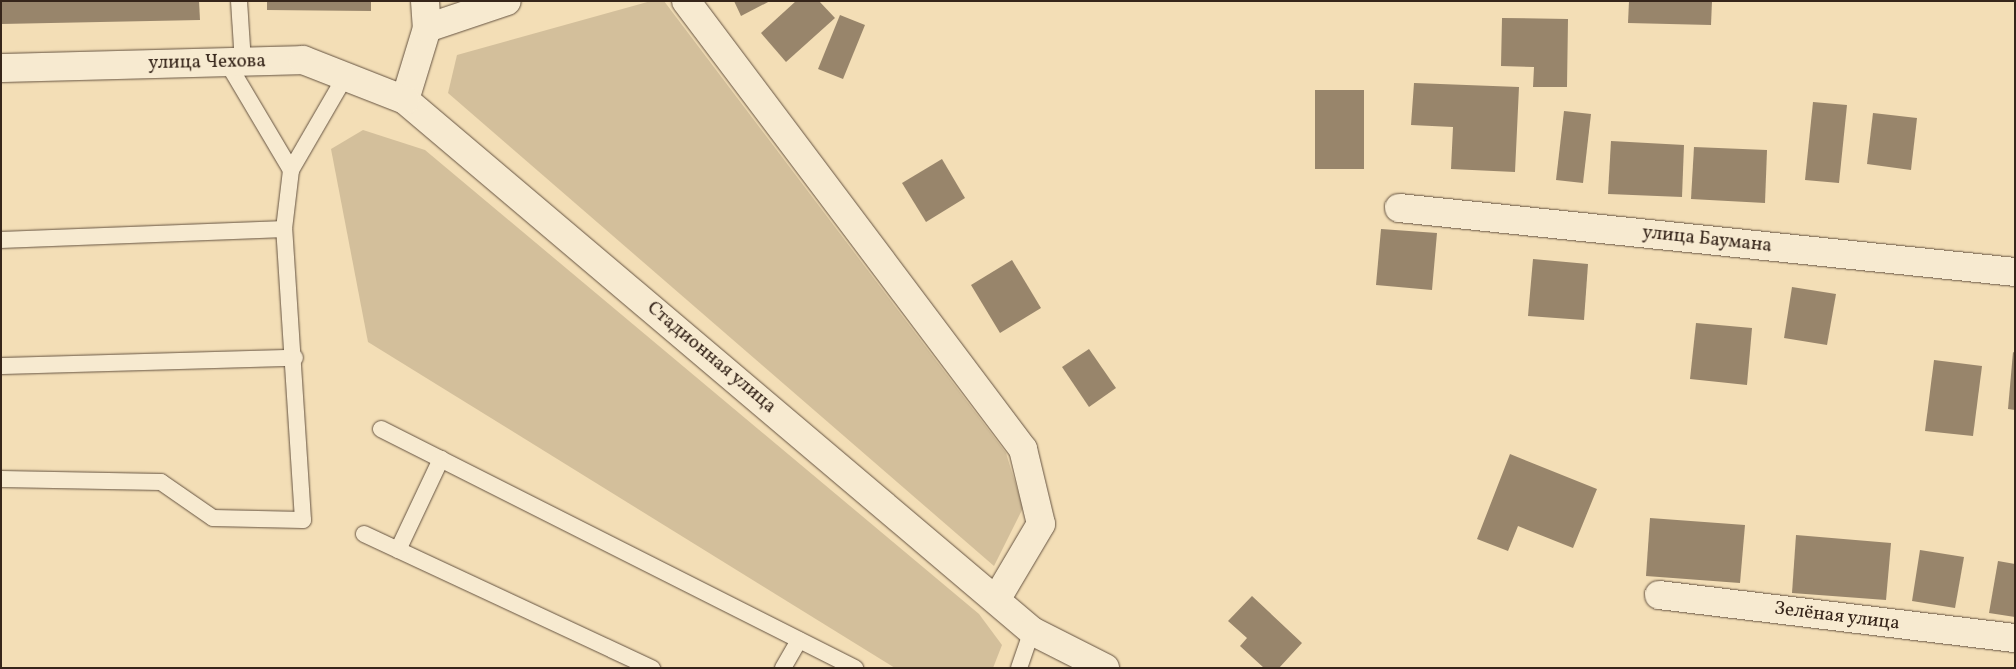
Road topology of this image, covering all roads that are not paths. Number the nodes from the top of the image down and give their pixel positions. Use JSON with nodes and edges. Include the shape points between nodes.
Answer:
{"nodes":[{"id":1,"x":239,"y":1,"type":"edge"},
{"id":2,"x":426,"y":1,"type":"edge"},
{"id":3,"x":507,"y":1,"type":"edge"},
{"id":4,"x":686,"y":1,"type":"edge"},
{"id":5,"x":427,"y":28,"type":"junction"},
{"id":6,"x":235,"y":63,"type":"junction"},
{"id":7,"x":1,"y":68,"type":"edge"},
{"id":8,"x":345,"y":76,"type":"junction"},
{"id":9,"x":405,"y":100,"type":"junction"},
{"id":10,"x":291,"y":170,"type":"junction"},
{"id":11,"x":1399,"y":208,"type":"dead end"},
{"id":12,"x":284,"y":229,"type":"junction"},
{"id":13,"x":1,"y":240,"type":"edge"},
{"id":14,"x":2015,"y":272,"type":"edge"},
{"id":15,"x":295,"y":358,"type":"junction"},
{"id":16,"x":1,"y":366,"type":"edge"},
{"id":17,"x":381,"y":429,"type":"dead end"},
{"id":18,"x":440,"y":459,"type":"junction"},
{"id":19,"x":1,"y":479,"type":"edge"},
{"id":20,"x":364,"y":534,"type":"dead end"},
{"id":21,"x":398,"y":550,"type":"junction"},
{"id":22,"x":1659,"y":595,"type":"dead end"},
{"id":23,"x":996,"y":600,"type":"junction"},
{"id":24,"x":1032,"y":631,"type":"junction"},
{"id":25,"x":2015,"y":638,"type":"edge"},
{"id":26,"x":799,"y":640,"type":"junction"},
{"id":27,"x":1091,"y":665,"type":"edge"},
{"id":28,"x":652,"y":668,"type":"edge"},
{"id":29,"x":783,"y":668,"type":"edge"},
{"id":30,"x":855,"y":668,"type":"edge"},
{"id":31,"x":1019,"y":668,"type":"edge"}],
"edges":[{"from":1,"to":6,"type":"lane"},
{"from":2,"to":5,"type":"street"},
{"from":3,"to":5,"type":"street"},
{"from":4,"to":23,"type":"street","via":[[1023,449],[1041,524]]},
{"from":5,"to":9,"type":"street"},
{"from":6,"to":7,"type":"street","name":"улица Чехова"},
{"from":6,"to":8,"type":"street","name":"улица Чехова","via":[[303,60]]},
{"from":6,"to":10,"type":"lane"},
{"from":8,"to":9,"type":"street","name":"улица Чехова"},
{"from":8,"to":10,"type":"lane"},
{"from":9,"to":23,"type":"street","name":"Стадионная улица"},
{"from":10,"to":12,"type":"lane"},
{"from":11,"to":14,"type":"street","name":"улица Баумана"},
{"from":12,"to":13,"type":"lane"},
{"from":12,"to":15,"type":"lane"},
{"from":15,"to":16,"type":"lane"},
{"from":15,"to":19,"type":"lane","via":[[303,520],[213,518],[162,482]]},
{"from":17,"to":18,"type":"lane"},
{"from":18,"to":21,"type":"lane"},
{"from":18,"to":26,"type":"lane"},
{"from":20,"to":21,"type":"lane"},
{"from":21,"to":28,"type":"lane"},
{"from":22,"to":25,"type":"street","name":"Зелёная улица"},
{"from":23,"to":24,"type":"street","name":"Стадионная улица"},
{"from":24,"to":27,"type":"street","name":"Стадионная улица"},
{"from":24,"to":31,"type":"lane"},
{"from":26,"to":29,"type":"lane"},
{"from":26,"to":30,"type":"lane"}]}
